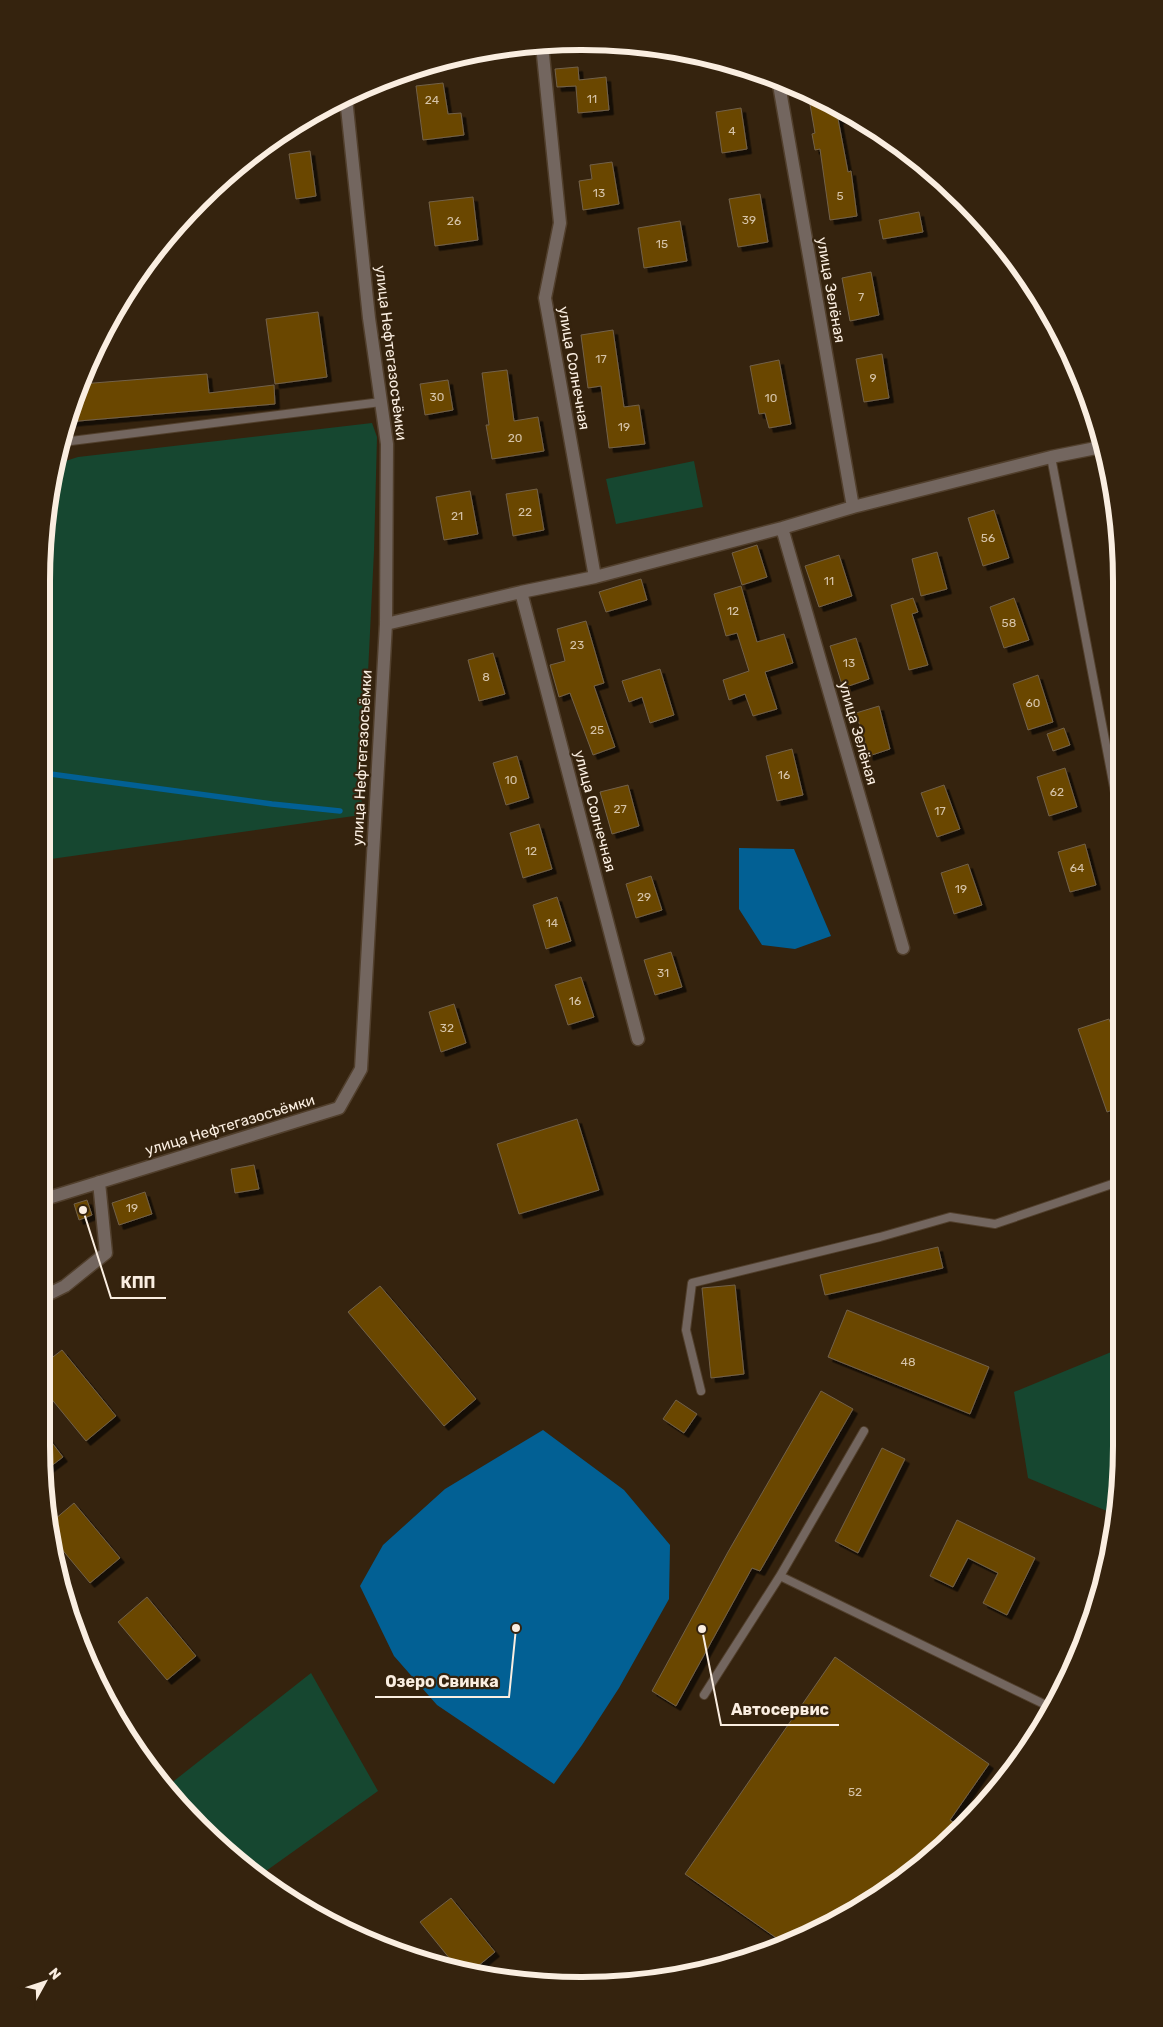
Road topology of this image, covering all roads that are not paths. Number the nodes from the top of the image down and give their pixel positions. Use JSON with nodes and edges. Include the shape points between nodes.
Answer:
{"nodes":[{"id":1,"x":543,"y":51,"type":"edge"},
{"id":2,"x":780,"y":88,"type":"edge"},
{"id":3,"x":347,"y":105,"type":"edge"},
{"id":4,"x":381,"y":402,"type":"junction"},
{"id":5,"x":69,"y":441,"type":"edge"},
{"id":6,"x":1096,"y":448,"type":"edge"},
{"id":7,"x":1051,"y":457,"type":"junction"},
{"id":8,"x":853,"y":507,"type":"junction"},
{"id":9,"x":782,"y":528,"type":"junction"},
{"id":10,"x":595,"y":577,"type":"junction"},
{"id":11,"x":521,"y":592,"type":"junction"},
{"id":12,"x":386,"y":624,"type":"junction"},
{"id":13,"x":1113,"y":782,"type":"edge"},
{"id":14,"x":903,"y":948,"type":"dead end"},
{"id":15,"x":638,"y":1039,"type":"dead end"},
{"id":16,"x":98,"y":1182,"type":"junction"},
{"id":17,"x":1113,"y":1184,"type":"edge"},
{"id":18,"x":50,"y":1197,"type":"edge"},
{"id":19,"x":50,"y":1294,"type":"edge"},
{"id":20,"x":701,"y":1391,"type":"dead end"},
{"id":21,"x":864,"y":1431,"type":"dead end"},
{"id":22,"x":780,"y":1576,"type":"junction"},
{"id":23,"x":704,"y":1695,"type":"dead end"},
{"id":24,"x":1046,"y":1704,"type":"edge"}],
"edges":[{"from":1,"to":10,"type":"street","name":"улица Солнечная","via":[[560,223],[545,298]]},
{"from":2,"to":8,"type":"street","name":"улица Зелёная"},
{"from":3,"to":4,"type":"street","name":"улица Нефтегазосъёмки"},
{"from":4,"to":5,"type":"lane"},
{"from":4,"to":12,"type":"street","name":"улица Нефтегазосъёмки","via":[[387,444]]},
{"from":6,"to":7,"type":"street"},
{"from":7,"to":8,"type":"street"},
{"from":7,"to":13,"type":"lane"},
{"from":8,"to":9,"type":"street"},
{"from":9,"to":10,"type":"street"},
{"from":9,"to":14,"type":"street","name":"улица Зелёная"},
{"from":10,"to":11,"type":"street"},
{"from":11,"to":12,"type":"street"},
{"from":11,"to":15,"type":"street","name":"улица Солнечная"},
{"from":12,"to":16,"type":"street","name":"улица Нефтегазосъёмки","via":[[361,1070],[339,1108]]},
{"from":16,"to":18,"type":"street","name":"улица Нефтегазосъёмки"},
{"from":16,"to":19,"type":"street","via":[[106,1253],[65,1286]]},
{"from":17,"to":20,"type":"lane","via":[[995,1224],[950,1217],[871,1240],[692,1283],[686,1330]]},
{"from":21,"to":22,"type":"lane"},
{"from":22,"to":23,"type":"lane"},
{"from":22,"to":24,"type":"lane"}]}
